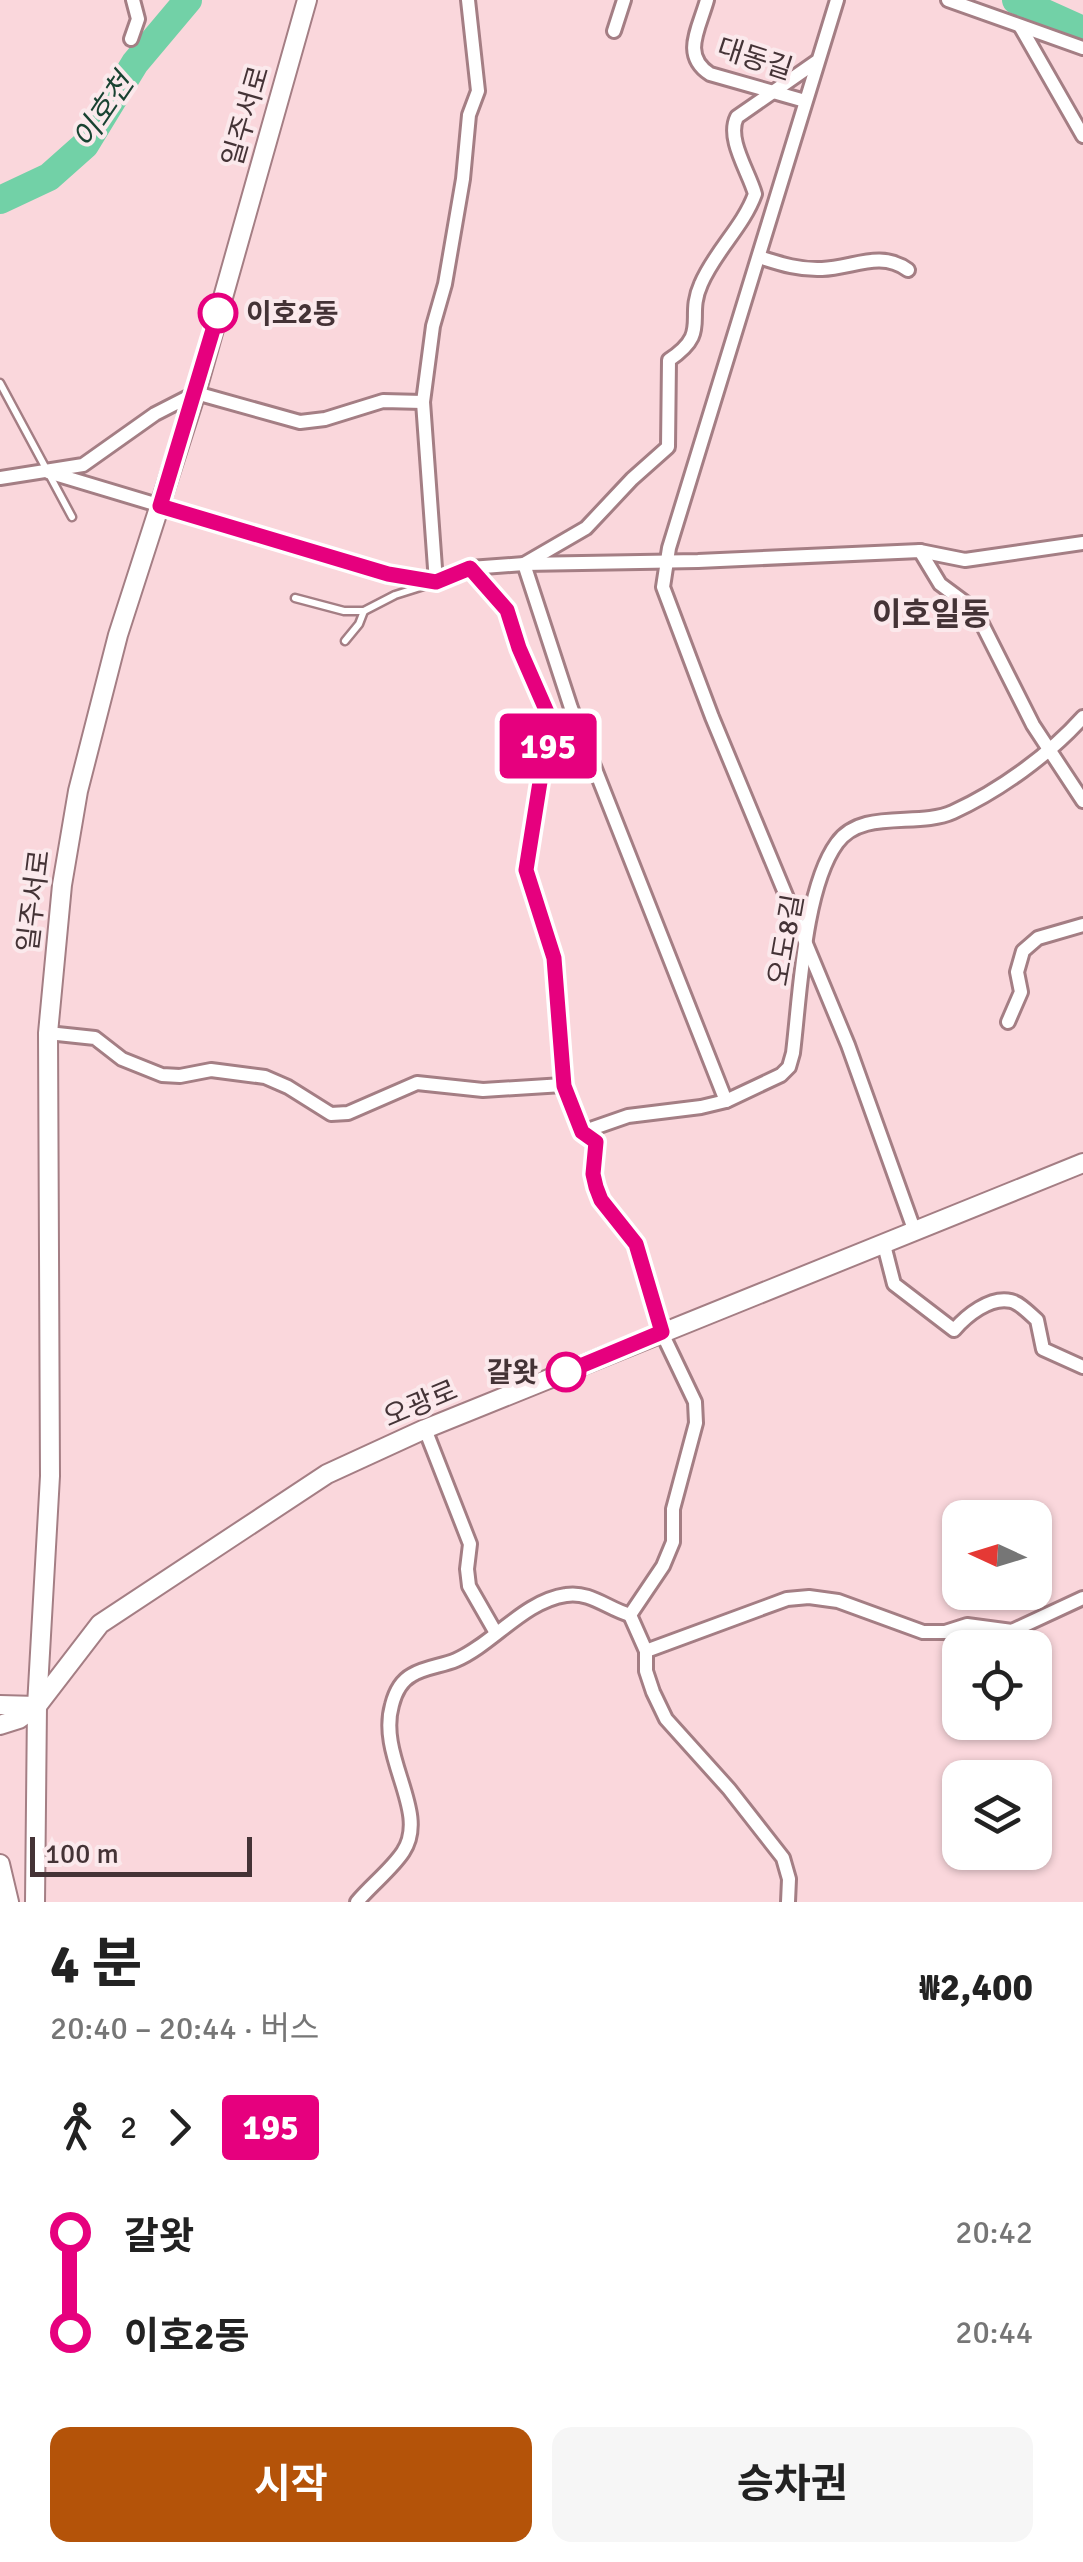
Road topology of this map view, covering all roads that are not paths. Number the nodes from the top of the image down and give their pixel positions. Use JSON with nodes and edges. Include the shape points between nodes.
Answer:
{"nodes":[{"id":1,"x":134,"y":0,"type":"edge"},
{"id":2,"x":308,"y":0,"type":"edge"},
{"id":3,"x":468,"y":0,"type":"edge"},
{"id":4,"x":624,"y":0,"type":"edge"},
{"id":5,"x":706,"y":0,"type":"edge"},
{"id":6,"x":837,"y":0,"type":"edge"},
{"id":7,"x":948,"y":0,"type":"edge"},
{"id":8,"x":1020,"y":26,"type":"junction"},
{"id":9,"x":614,"y":32,"type":"dead end"},
{"id":10,"x":131,"y":39,"type":"dead end"},
{"id":11,"x":1083,"y":48,"type":"edge"},
{"id":12,"x":816,"y":62,"type":"junction"},
{"id":13,"x":776,"y":90,"type":"junction"},
{"id":14,"x":804,"y":101,"type":"junction"},
{"id":15,"x":1083,"y":136,"type":"edge"},
{"id":16,"x":754,"y":198,"type":"junction"},
{"id":17,"x":775,"y":203,"type":"junction"},
{"id":18,"x":759,"y":257,"type":"junction"},
{"id":19,"x":908,"y":270,"type":"dead end"},
{"id":20,"x":0,"y":383,"type":"edge"},
{"id":21,"x":196,"y":393,"type":"junction"},
{"id":22,"x":423,"y":402,"type":"junction"},
{"id":23,"x":48,"y":472,"type":"junction"},
{"id":24,"x":0,"y":478,"type":"edge"},
{"id":25,"x":160,"y":506,"type":"junction"},
{"id":26,"x":72,"y":517,"type":"dead end"},
{"id":27,"x":1083,"y":543,"type":"edge"},
{"id":28,"x":920,"y":551,"type":"junction"},
{"id":29,"x":666,"y":562,"type":"junction"},
{"id":30,"x":524,"y":564,"type":"junction"},
{"id":31,"x":470,"y":568,"type":"junction"},
{"id":32,"x":436,"y":582,"type":"junction"},
{"id":33,"x":294,"y":598,"type":"dead end"},
{"id":34,"x":364,"y":611,"type":"junction"},
{"id":35,"x":346,"y":641,"type":"dead end"},
{"id":36,"x":1083,"y":717,"type":"edge"},
{"id":37,"x":1049,"y":748,"type":"junction"},
{"id":38,"x":1083,"y":801,"type":"edge"},
{"id":39,"x":1083,"y":926,"type":"edge"},
{"id":40,"x":806,"y":946,"type":"junction"},
{"id":41,"x":1008,"y":1022,"type":"dead end"},
{"id":42,"x":48,"y":1033,"type":"junction"},
{"id":43,"x":564,"y":1086,"type":"junction"},
{"id":44,"x":726,"y":1101,"type":"junction"},
{"id":45,"x":582,"y":1132,"type":"junction"},
{"id":46,"x":1083,"y":1164,"type":"edge"},
{"id":47,"x":916,"y":1232,"type":"junction"},
{"id":48,"x":884,"y":1245,"type":"junction"},
{"id":49,"x":662,"y":1332,"type":"junction"},
{"id":50,"x":1083,"y":1367,"type":"edge"},
{"id":51,"x":425,"y":1430,"type":"junction"},
{"id":52,"x":1083,"y":1598,"type":"edge"},
{"id":53,"x":630,"y":1615,"type":"junction"},
{"id":54,"x":496,"y":1633,"type":"junction"},
{"id":55,"x":646,"y":1651,"type":"junction"},
{"id":56,"x":0,"y":1705,"type":"edge"},
{"id":57,"x":37,"y":1706,"type":"junction"},
{"id":58,"x":0,"y":1725,"type":"edge"},
{"id":59,"x":0,"y":1864,"type":"edge"},
{"id":60,"x":9,"y":1902,"type":"edge"},
{"id":61,"x":34,"y":1902,"type":"edge"},
{"id":62,"x":357,"y":1902,"type":"edge"},
{"id":63,"x":788,"y":1902,"type":"edge"}],
"edges":[{"from":1,"to":10,"type":"street","via":[[138,19]]},
{"from":2,"to":21,"type":"main road","name":"일주서로"},
{"from":3,"to":22,"type":"street","via":[[478,90]]},
{"from":4,"to":9,"type":"street"},
{"from":5,"to":13,"type":"street","name":"대동길","via":[[692,52],[697,66]]},
{"from":6,"to":12,"type":"street"},
{"from":7,"to":8,"type":"street"},
{"from":8,"to":11,"type":"street"},
{"from":8,"to":15,"type":"street"},
{"from":12,"to":13,"type":"street"},
{"from":12,"to":14,"type":"street"},
{"from":13,"to":14,"type":"street","name":"대동길"},
{"from":13,"to":16,"type":"street","via":[[733,124]]},
{"from":14,"to":17,"type":"street"},
{"from":16,"to":17,"type":"street"},
{"from":16,"to":30,"type":"street","via":[[698,288],[694,336],[668,360],[668,447],[586,528]]},
{"from":17,"to":18,"type":"street"},
{"from":18,"to":19,"type":"street","via":[[826,269],[876,259]]},
{"from":18,"to":29,"type":"street"},
{"from":20,"to":23,"type":"lane"},
{"from":21,"to":22,"type":"street","via":[[300,422],[383,400]]},
{"from":21,"to":23,"type":"street","via":[[94,460]]},
{"from":21,"to":25,"type":"main road","name":"일주서로"},
{"from":22,"to":32,"type":"street"},
{"from":23,"to":24,"type":"street"},
{"from":23,"to":25,"type":"street"},
{"from":23,"to":26,"type":"lane"},
{"from":25,"to":32,"type":"street","via":[[388,574]]},
{"from":25,"to":42,"type":"main road","name":"일주서로","via":[[78,791]]},
{"from":27,"to":28,"type":"street","via":[[965,560]]},
{"from":28,"to":29,"type":"street"},
{"from":28,"to":37,"type":"street","via":[[940,584],[975,610]]},
{"from":29,"to":30,"type":"street"},
{"from":29,"to":40,"type":"street","via":[[662,588]]},
{"from":30,"to":31,"type":"street"},
{"from":30,"to":44,"type":"street","via":[[571,708]]},
{"from":31,"to":32,"type":"street"},
{"from":31,"to":43,"type":"street","via":[[507,610],[550,719],[526,870],[554,958]]},
{"from":32,"to":34,"type":"lane"},
{"from":33,"to":34,"type":"lane"},
{"from":34,"to":35,"type":"lane"},
{"from":36,"to":37,"type":"street","name":"오도8길"},
{"from":37,"to":38,"type":"street"},
{"from":37,"to":40,"type":"street","name":"오도8길","via":[[951,813],[848,832],[827,860]]},
{"from":39,"to":41,"type":"street","via":[[1038,938],[1022,951],[1016,972],[1021,992]]},
{"from":40,"to":44,"type":"street","name":"오도8길","via":[[789,1067]]},
{"from":40,"to":47,"type":"street"},
{"from":42,"to":43,"type":"street","via":[[95,1038],[122,1059],[162,1075],[212,1070],[265,1078],[331,1114],[416,1083],[483,1090]]},
{"from":42,"to":57,"type":"main road","name":"일주서로","via":[[50,1476]]},
{"from":43,"to":45,"type":"street"},
{"from":44,"to":45,"type":"street","name":"오도8길","via":[[628,1116]]},
{"from":45,"to":49,"type":"street","via":[[596,1142],[596,1187],[636,1244]]},
{"from":46,"to":47,"type":"main road","name":"오광로"},
{"from":47,"to":48,"type":"main road","name":"오광로"},
{"from":48,"to":49,"type":"main road","name":"오광로"},
{"from":48,"to":50,"type":"street","via":[[894,1284],[954,1330],[983,1306],[1013,1301],[1038,1320],[1043,1349]]},
{"from":49,"to":51,"type":"main road","name":"오광로"},
{"from":49,"to":53,"type":"street","via":[[695,1402],[696,1424],[678,1480],[673,1542]]},
{"from":51,"to":54,"type":"street","via":[[470,1544],[469,1586]]},
{"from":51,"to":57,"type":"main road","name":"오광로","via":[[328,1474],[100,1624]]},
{"from":52,"to":55,"type":"street","via":[[1012,1631],[967,1626],[945,1632],[923,1632],[838,1601],[786,1599]]},
{"from":53,"to":54,"type":"street","via":[[583,1594],[562,1595]]},
{"from":53,"to":55,"type":"street"},
{"from":54,"to":62,"type":"street","via":[[400,1686],[386,1726],[412,1814],[411,1833],[403,1852]]},
{"from":55,"to":63,"type":"street","via":[[652,1692],[666,1719],[783,1858]]},
{"from":56,"to":57,"type":"main road"},
{"from":57,"to":58,"type":"main road"},
{"from":57,"to":61,"type":"main road","name":"일주서로"},
{"from":59,"to":60,"type":"main road"}]}
